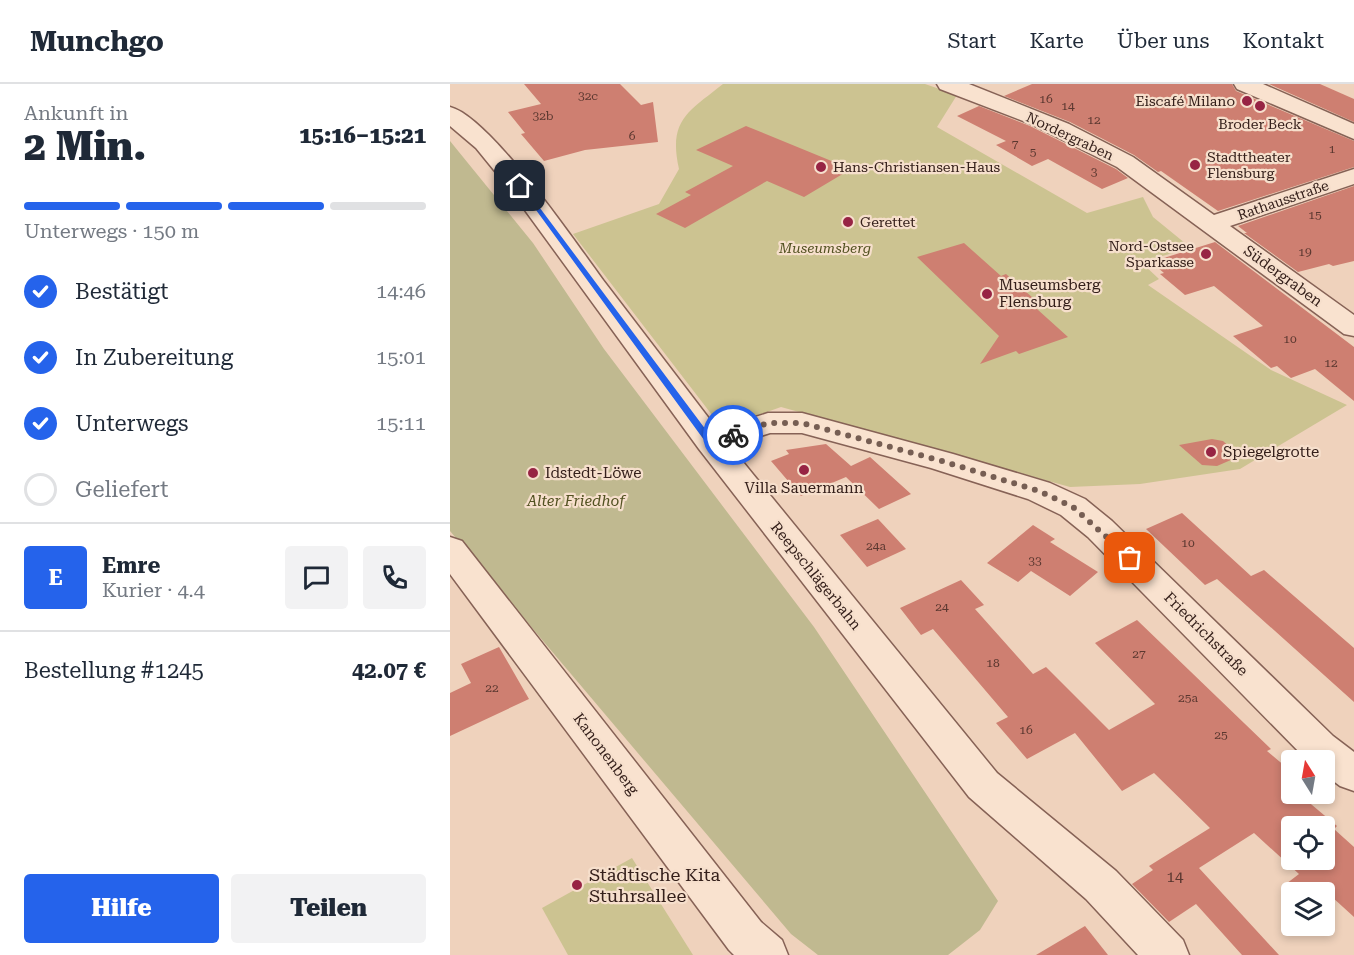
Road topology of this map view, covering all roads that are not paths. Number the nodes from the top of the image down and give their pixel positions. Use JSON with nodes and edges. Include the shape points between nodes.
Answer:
{"nodes":[{"id":1,"x":948,"y":84,"type":"edge"},
{"id":2,"x":1245,"y":84,"type":"edge"},
{"id":3,"x":450,"y":114,"type":"edge"},
{"id":4,"x":1354,"y":132,"type":"edge"},
{"id":5,"x":1354,"y":176,"type":"edge"},
{"id":6,"x":1212,"y":224,"type":"junction"},
{"id":7,"x":1354,"y":327,"type":"edge"},
{"id":8,"x":710,"y":442,"type":"junction"},
{"id":9,"x":450,"y":549,"type":"edge"},
{"id":10,"x":1354,"y":774,"type":"edge"},
{"id":11,"x":766,"y":955,"type":"edge"},
{"id":12,"x":1167,"y":955,"type":"edge"}],
"edges":[{"from":1,"to":6,"type":"street","name":"Nordergraben","via":[[1094,145],[1125,162]]},
{"from":2,"to":4,"type":"street"},
{"from":3,"to":8,"type":"street","name":"Reepschlägerbahn","via":[[484,143],[520,186]]},
{"from":5,"to":6,"type":"street","name":"Rathausstraße"},
{"from":6,"to":7,"type":"street","name":"Südergraben"},
{"from":8,"to":10,"type":"street","name":"Friedrichstraße","via":[[768,423],[802,423],[1039,491],[1073,507],[1319,747]]},
{"from":8,"to":12,"type":"street","name":"Reepschlägerbahn","via":[[983,784],[1101,885]]},
{"from":9,"to":11,"type":"street","name":"Kanonenberg","via":[[745,936]]}]}
